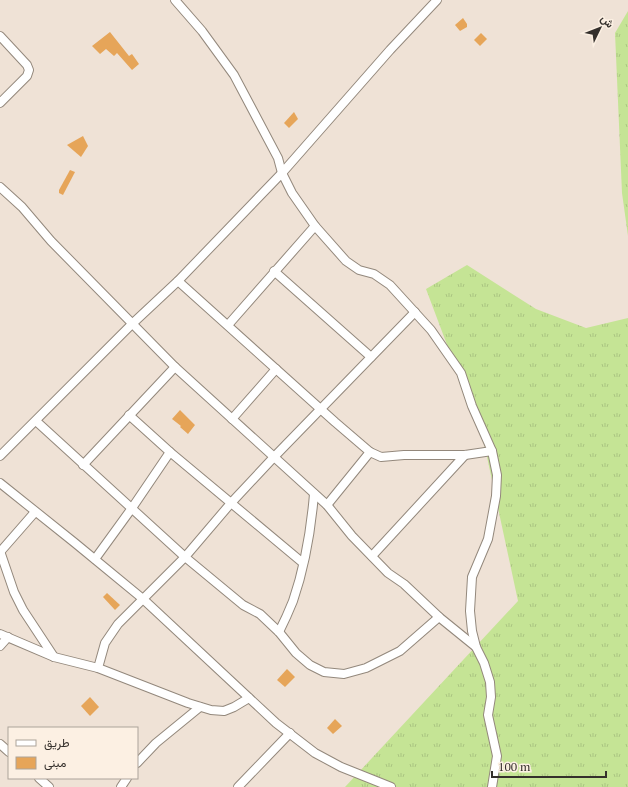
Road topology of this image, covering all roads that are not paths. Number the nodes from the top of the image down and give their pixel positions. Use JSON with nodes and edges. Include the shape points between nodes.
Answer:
{"nodes":[{"id":1,"x":174,"y":0,"type":"edge"},
{"id":2,"x":437,"y":0,"type":"edge"},
{"id":3,"x":0,"y":36,"type":"edge"},
{"id":4,"x":0,"y":103,"type":"edge"},
{"id":5,"x":282,"y":173,"type":"junction"},
{"id":6,"x":0,"y":187,"type":"edge"},
{"id":7,"x":314,"y":226,"type":"junction"},
{"id":8,"x":274,"y":271,"type":"junction"},
{"id":9,"x":178,"y":281,"type":"junction"},
{"id":10,"x":415,"y":312,"type":"junction"},
{"id":11,"x":132,"y":324,"type":"junction"},
{"id":12,"x":228,"y":324,"type":"junction"},
{"id":13,"x":371,"y":357,"type":"junction"},
{"id":14,"x":175,"y":366,"type":"junction"},
{"id":15,"x":276,"y":369,"type":"junction"},
{"id":16,"x":321,"y":409,"type":"junction"},
{"id":17,"x":129,"y":415,"type":"junction"},
{"id":18,"x":232,"y":419,"type":"junction"},
{"id":19,"x":36,"y":421,"type":"junction"},
{"id":20,"x":492,"y":451,"type":"junction"},
{"id":21,"x":170,"y":452,"type":"junction"},
{"id":22,"x":370,"y":452,"type":"junction"},
{"id":23,"x":465,"y":455,"type":"junction"},
{"id":24,"x":0,"y":456,"type":"edge"},
{"id":25,"x":274,"y":457,"type":"junction"},
{"id":26,"x":83,"y":465,"type":"junction"},
{"id":27,"x":0,"y":484,"type":"edge"},
{"id":28,"x":314,"y":494,"type":"junction"},
{"id":29,"x":231,"y":503,"type":"junction"},
{"id":30,"x":327,"y":505,"type":"junction"},
{"id":31,"x":132,"y":508,"type":"junction"},
{"id":32,"x":36,"y":512,"type":"junction"},
{"id":33,"x":0,"y":552,"type":"edge"},
{"id":34,"x":372,"y":556,"type":"junction"},
{"id":35,"x":186,"y":557,"type":"junction"},
{"id":36,"x":95,"y":560,"type":"junction"},
{"id":37,"x":303,"y":563,"type":"junction"},
{"id":38,"x":143,"y":599,"type":"junction"},
{"id":39,"x":439,"y":617,"type":"junction"},
{"id":40,"x":279,"y":632,"type":"junction"},
{"id":41,"x":4,"y":636,"type":"edge"},
{"id":42,"x":0,"y":646,"type":"edge"},
{"id":43,"x":476,"y":646,"type":"junction"},
{"id":44,"x":54,"y":656,"type":"junction"},
{"id":45,"x":98,"y":668,"type":"junction"},
{"id":46,"x":250,"y":698,"type":"junction"},
{"id":47,"x":200,"y":707,"type":"junction"},
{"id":48,"x":290,"y":733,"type":"junction"},
{"id":49,"x":0,"y":744,"type":"edge"},
{"id":50,"x":8,"y":751,"type":"edge"},
{"id":51,"x":138,"y":762,"type":"edge"},
{"id":52,"x":40,"y":779,"type":"edge"},
{"id":53,"x":49,"y":787,"type":"edge"},
{"id":54,"x":238,"y":787,"type":"edge"},
{"id":55,"x":391,"y":787,"type":"edge"},
{"id":56,"x":492,"y":787,"type":"edge"}],
"edges":[{"from":1,"to":5,"type":"street","via":[[234,75],[278,158]]},
{"from":2,"to":5,"type":"street"},
{"from":3,"to":4,"type":"street","via":[[29,70]]},
{"from":5,"to":7,"type":"street"},
{"from":5,"to":9,"type":"street"},
{"from":6,"to":11,"type":"street"},
{"from":7,"to":8,"type":"street"},
{"from":7,"to":10,"type":"street","via":[[346,261],[359,270],[374,274]]},
{"from":8,"to":12,"type":"street"},
{"from":8,"to":13,"type":"street"},
{"from":9,"to":11,"type":"street"},
{"from":9,"to":12,"type":"street"},
{"from":10,"to":13,"type":"street"},
{"from":10,"to":20,"type":"street","via":[[461,373]]},
{"from":11,"to":14,"type":"street"},
{"from":11,"to":19,"type":"street"},
{"from":12,"to":15,"type":"street"},
{"from":13,"to":16,"type":"street"},
{"from":14,"to":17,"type":"street"},
{"from":14,"to":18,"type":"street"},
{"from":15,"to":16,"type":"street"},
{"from":15,"to":18,"type":"street"},
{"from":16,"to":22,"type":"street"},
{"from":16,"to":25,"type":"street"},
{"from":17,"to":21,"type":"street"},
{"from":17,"to":26,"type":"street"},
{"from":18,"to":25,"type":"street"},
{"from":19,"to":24,"type":"street"},
{"from":19,"to":26,"type":"street"},
{"from":20,"to":23,"type":"street"},
{"from":20,"to":43,"type":"street","via":[[497,475],[496,496],[488,539],[472,577],[470,594],[472,631]]},
{"from":21,"to":29,"type":"street"},
{"from":21,"to":31,"type":"street"},
{"from":22,"to":23,"type":"street","via":[[381,456]]},
{"from":22,"to":30,"type":"street"},
{"from":23,"to":34,"type":"street"},
{"from":25,"to":28,"type":"street"},
{"from":25,"to":29,"type":"street"},
{"from":26,"to":31,"type":"street"},
{"from":27,"to":32,"type":"street"},
{"from":28,"to":30,"type":"street"},
{"from":28,"to":37,"type":"street","via":[[312,525]]},
{"from":29,"to":35,"type":"street"},
{"from":29,"to":37,"type":"street"},
{"from":30,"to":34,"type":"street"},
{"from":31,"to":35,"type":"street"},
{"from":31,"to":36,"type":"street"},
{"from":32,"to":33,"type":"street"},
{"from":32,"to":36,"type":"street"},
{"from":33,"to":44,"type":"street","via":[[23,610]]},
{"from":34,"to":39,"type":"street"},
{"from":35,"to":38,"type":"street"},
{"from":35,"to":40,"type":"street","via":[[243,605],[260,614]]},
{"from":36,"to":38,"type":"street"},
{"from":37,"to":40,"type":"street","via":[[292,602]]},
{"from":38,"to":45,"type":"street","via":[[118,624],[105,643]]},
{"from":38,"to":46,"type":"street"},
{"from":39,"to":40,"type":"street","via":[[400,651],[366,668],[344,674],[324,672],[310,666]]},
{"from":39,"to":43,"type":"street"},
{"from":41,"to":42,"type":"street"},
{"from":41,"to":44,"type":"street"},
{"from":43,"to":56,"type":"street","via":[[490,682],[488,715],[497,756]]},
{"from":44,"to":45,"type":"street"},
{"from":45,"to":47,"type":"street"},
{"from":46,"to":47,"type":"street","via":[[224,711]]},
{"from":46,"to":48,"type":"street"},
{"from":47,"to":51,"type":"street","via":[[156,743]]},
{"from":48,"to":54,"type":"street"},
{"from":48,"to":55,"type":"street","via":[[315,753],[341,767]]},
{"from":49,"to":50,"type":"street"},
{"from":52,"to":53,"type":"street"}]}
